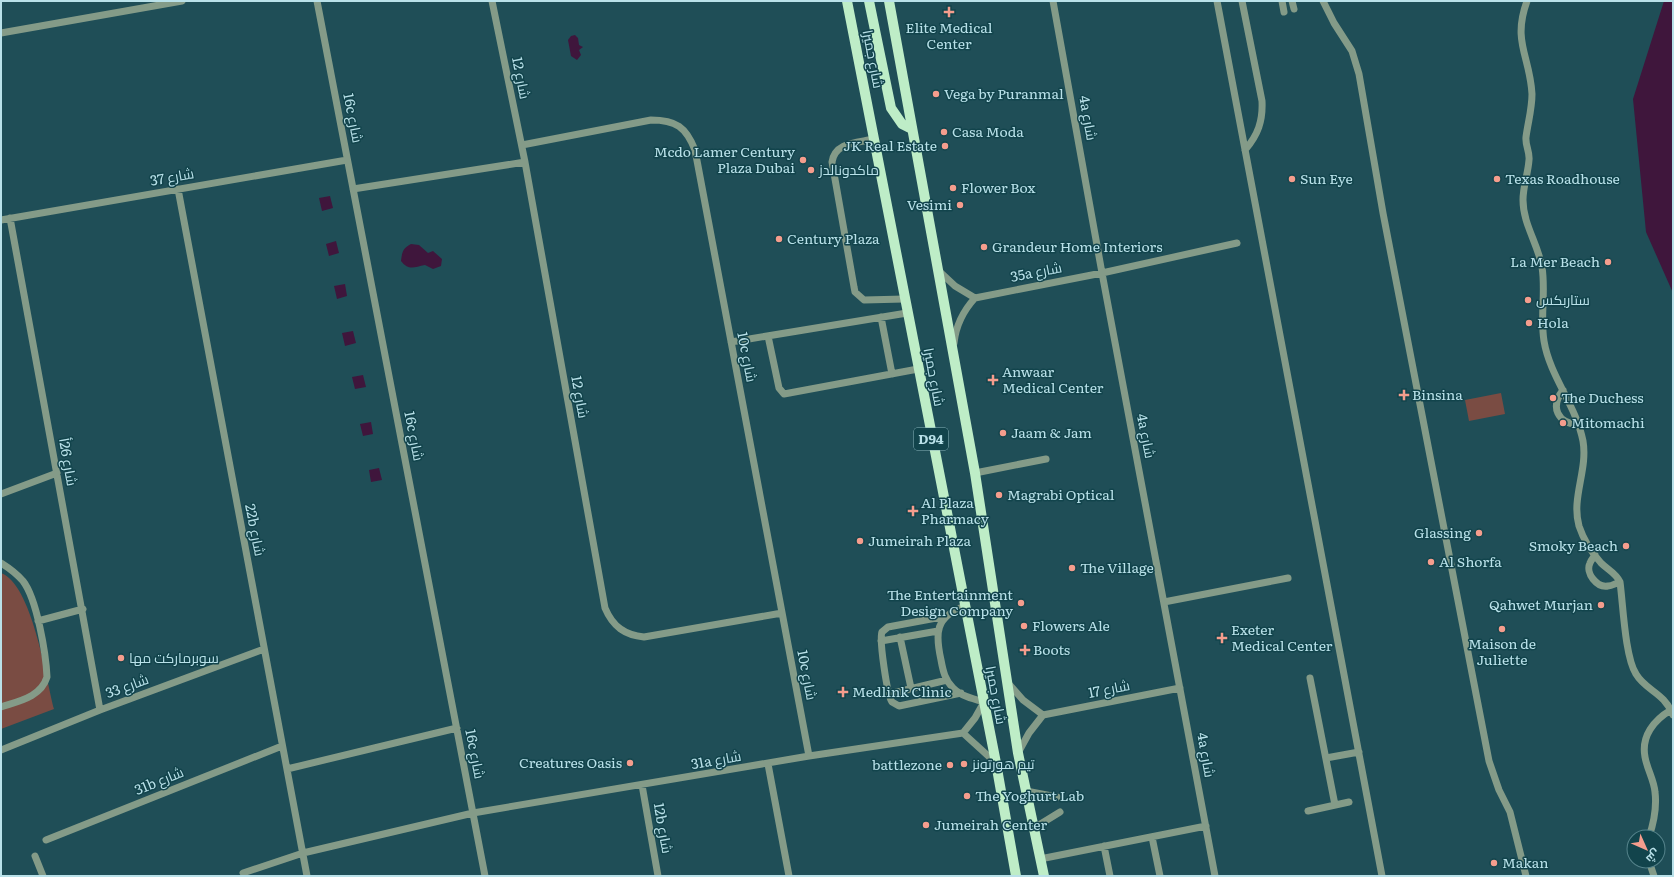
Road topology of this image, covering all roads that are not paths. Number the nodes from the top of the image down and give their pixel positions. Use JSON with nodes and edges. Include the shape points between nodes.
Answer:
{"nodes":[{"id":1,"x":182,"y":1,"type":"edge"},
{"id":2,"x":317,"y":1,"type":"edge"},
{"id":3,"x":492,"y":1,"type":"edge"},
{"id":4,"x":847,"y":1,"type":"edge"},
{"id":5,"x":869,"y":1,"type":"edge"},
{"id":6,"x":889,"y":1,"type":"edge"},
{"id":7,"x":1053,"y":1,"type":"edge"},
{"id":8,"x":1217,"y":1,"type":"edge"},
{"id":9,"x":1242,"y":1,"type":"edge"},
{"id":10,"x":1282,"y":1,"type":"edge"},
{"id":11,"x":1292,"y":1,"type":"edge"},
{"id":12,"x":1323,"y":1,"type":"edge"},
{"id":13,"x":1526,"y":1,"type":"edge"},
{"id":14,"x":143,"y":4,"type":"edge"},
{"id":15,"x":1294,"y":9,"type":"dead end"},
{"id":16,"x":1284,"y":12,"type":"dead end"},
{"id":17,"x":1,"y":33,"type":"edge"},
{"id":18,"x":912,"y":129,"type":"junction"},
{"id":19,"x":874,"y":139,"type":"junction"},
{"id":20,"x":522,"y":145,"type":"junction"},
{"id":21,"x":1245,"y":150,"type":"junction"},
{"id":22,"x":348,"y":160,"type":"junction"},
{"id":23,"x":525,"y":162,"type":"junction"},
{"id":24,"x":178,"y":189,"type":"junction"},
{"id":25,"x":353,"y":189,"type":"junction"},
{"id":26,"x":10,"y":218,"type":"junction"},
{"id":27,"x":1,"y":220,"type":"edge"},
{"id":28,"x":1237,"y":243,"type":"dead end"},
{"id":29,"x":938,"y":270,"type":"junction"},
{"id":30,"x":1102,"y":272,"type":"junction"},
{"id":31,"x":975,"y":298,"type":"junction"},
{"id":32,"x":904,"y":299,"type":"junction"},
{"id":33,"x":907,"y":313,"type":"junction"},
{"id":34,"x":881,"y":317,"type":"junction"},
{"id":35,"x":768,"y":336,"type":"junction"},
{"id":36,"x":731,"y":342,"type":"junction"},
{"id":37,"x":953,"y":348,"type":"junction"},
{"id":38,"x":918,"y":369,"type":"junction"},
{"id":39,"x":892,"y":374,"type":"junction"},
{"id":40,"x":1563,"y":390,"type":"junction"},
{"id":41,"x":1579,"y":425,"type":"junction"},
{"id":42,"x":1046,"y":459,"type":"dead end"},
{"id":43,"x":57,"y":472,"type":"junction"},
{"id":44,"x":975,"y":473,"type":"junction"},
{"id":45,"x":1,"y":494,"type":"edge"},
{"id":46,"x":1595,"y":555,"type":"junction"},
{"id":47,"x":1,"y":563,"type":"edge"},
{"id":48,"x":1288,"y":578,"type":"dead end"},
{"id":49,"x":1620,"y":582,"type":"junction"},
{"id":50,"x":1164,"y":602,"type":"junction"},
{"id":51,"x":964,"y":606,"type":"junction"},
{"id":52,"x":83,"y":609,"type":"junction"},
{"id":53,"x":782,"y":613,"type":"junction"},
{"id":54,"x":947,"y":616,"type":"junction"},
{"id":55,"x":38,"y":621,"type":"junction"},
{"id":56,"x":938,"y":631,"type":"junction"},
{"id":57,"x":900,"y":637,"type":"junction"},
{"id":58,"x":881,"y":640,"type":"junction"},
{"id":59,"x":264,"y":649,"type":"junction"},
{"id":60,"x":1310,"y":678,"type":"dead end"},
{"id":61,"x":947,"y":680,"type":"junction"},
{"id":62,"x":1006,"y":681,"type":"junction"},
{"id":63,"x":911,"y":688,"type":"junction"},
{"id":64,"x":1180,"y":688,"type":"junction"},
{"id":65,"x":889,"y":694,"type":"junction"},
{"id":66,"x":961,"y":694,"type":"junction"},
{"id":67,"x":984,"y":702,"type":"junction"},
{"id":68,"x":1,"y":708,"type":"edge"},
{"id":69,"x":100,"y":710,"type":"junction"},
{"id":70,"x":1672,"y":712,"type":"edge"},
{"id":71,"x":1043,"y":715,"type":"junction"},
{"id":72,"x":457,"y":728,"type":"junction"},
{"id":73,"x":963,"y":733,"type":"junction"},
{"id":74,"x":282,"y":746,"type":"junction"},
{"id":75,"x":1,"y":750,"type":"edge"},
{"id":76,"x":1359,"y":752,"type":"junction"},
{"id":77,"x":1018,"y":753,"type":"junction"},
{"id":78,"x":809,"y":756,"type":"junction"},
{"id":79,"x":1326,"y":758,"type":"junction"},
{"id":80,"x":996,"y":763,"type":"junction"},
{"id":81,"x":768,"y":764,"type":"junction"},
{"id":82,"x":287,"y":769,"type":"junction"},
{"id":83,"x":642,"y":785,"type":"junction"},
{"id":84,"x":1026,"y":791,"type":"junction"},
{"id":85,"x":1057,"y":798,"type":"dead end"},
{"id":86,"x":1349,"y":802,"type":"dead end"},
{"id":87,"x":1335,"y":804,"type":"junction"},
{"id":88,"x":1308,"y":811,"type":"dead end"},
{"id":89,"x":473,"y":812,"type":"junction"},
{"id":90,"x":1060,"y":812,"type":"dead end"},
{"id":91,"x":1206,"y":826,"type":"junction"},
{"id":92,"x":1034,"y":828,"type":"junction"},
{"id":93,"x":1653,"y":829,"type":"edge"},
{"id":94,"x":1152,"y":837,"type":"junction"},
{"id":95,"x":46,"y":840,"type":"dead end"},
{"id":96,"x":1104,"y":846,"type":"junction"},
{"id":97,"x":303,"y":853,"type":"junction"},
{"id":98,"x":35,"y":856,"type":"dead end"},
{"id":99,"x":1040,"y":859,"type":"junction"},
{"id":100,"x":243,"y":873,"type":"dead end"},
{"id":101,"x":43,"y":876,"type":"edge"},
{"id":102,"x":307,"y":876,"type":"edge"},
{"id":103,"x":485,"y":876,"type":"edge"},
{"id":104,"x":658,"y":876,"type":"edge"},
{"id":105,"x":789,"y":876,"type":"edge"},
{"id":106,"x":1016,"y":876,"type":"edge"},
{"id":107,"x":1044,"y":876,"type":"edge"},
{"id":108,"x":1110,"y":876,"type":"edge"},
{"id":109,"x":1160,"y":876,"type":"edge"},
{"id":110,"x":1215,"y":876,"type":"edge"},
{"id":111,"x":1382,"y":876,"type":"edge"},
{"id":112,"x":1526,"y":876,"type":"edge"}],
"edges":[{"from":1,"to":14,"type":"street"},
{"from":2,"to":22,"type":"street","name":"16c شارع"},
{"from":3,"to":20,"type":"street","name":"شارع 12"},
{"from":4,"to":19,"type":"main road","name":"شارع جميرا","number":"D94"},
{"from":5,"to":18,"type":"main road","via":[[891,108],[902,124]]},
{"from":6,"to":18,"type":"main road","name":"شارع جميرا","number":"D94"},
{"from":7,"to":30,"type":"street","name":"4a شارع"},
{"from":8,"to":21,"type":"street"},
{"from":9,"to":21,"type":"street","via":[[1263,115],[1257,134]]},
{"from":10,"to":16,"type":"street"},
{"from":11,"to":15,"type":"street"},
{"from":12,"to":112,"type":"street","via":[[1352,51],[1359,74],[1383,213],[1489,761],[1510,812]]},
{"from":13,"to":40,"type":"street","via":[[1520,23],[1520,35],[1532,101],[1525,143],[1529,161],[1524,180],[1523,202],[1542,268],[1545,342],[1553,372]]},
{"from":14,"to":17,"type":"street"},
{"from":18,"to":29,"type":"main road","name":"شارع جميرا","number":"D94"},
{"from":19,"to":32,"type":"main road","name":"شارع جميرا","number":"D94"},
{"from":19,"to":32,"type":"street","via":[[840,147],[833,154],[832,162],[854,287],[855,292],[864,300]]},
{"from":20,"to":23,"type":"street","name":"شارع 12"},
{"from":20,"to":36,"type":"street","name":"10c شارع","via":[[651,120],[666,120],[679,126],[690,136],[695,150]]},
{"from":21,"to":76,"type":"street"},
{"from":22,"to":24,"type":"street","name":"شارع 37"},
{"from":22,"to":25,"type":"street","name":"16c شارع"},
{"from":23,"to":25,"type":"street"},
{"from":23,"to":53,"type":"street","name":"شارع 12","via":[[605,608],[609,618],[624,632],[644,637]]},
{"from":24,"to":26,"type":"street","name":"شارع 37"},
{"from":24,"to":59,"type":"street","name":"22b شارع"},
{"from":25,"to":72,"type":"street","name":"16c شارع"},
{"from":26,"to":27,"type":"street","name":"شارع 37"},
{"from":26,"to":43,"type":"street","name":"شارع 26أ"},
{"from":28,"to":30,"type":"street","name":"35a شارع"},
{"from":29,"to":31,"type":"street","via":[[955,286]]},
{"from":29,"to":37,"type":"main road","name":"شارع جميرا","number":"D94"},
{"from":30,"to":31,"type":"street","name":"35a شارع"},
{"from":30,"to":50,"type":"street","name":"4a شارع"},
{"from":31,"to":37,"type":"street","via":[[959,320]]},
{"from":32,"to":33,"type":"main road","name":"شارع جميرا","number":"D94"},
{"from":33,"to":34,"type":"street"},
{"from":33,"to":38,"type":"main road","name":"شارع جميرا","number":"D94"},
{"from":34,"to":35,"type":"street"},
{"from":34,"to":39,"type":"street"},
{"from":35,"to":36,"type":"street"},
{"from":35,"to":39,"type":"street","via":[[779,388],[784,394]]},
{"from":36,"to":53,"type":"street","name":"10c شارع"},
{"from":37,"to":44,"type":"main road","name":"شارع جميرا","number":"D94"},
{"from":38,"to":39,"type":"street"},
{"from":38,"to":51,"type":"main road","name":"شارع جميرا","number":"D94"},
{"from":40,"to":41,"type":"street","via":[[1574,409]]},
{"from":40,"to":41,"type":"street","via":[[1558,398],[1557,412],[1564,420]]},
{"from":41,"to":46,"type":"street","via":[[1584,455],[1577,509],[1582,532]]},
{"from":42,"to":44,"type":"street"},
{"from":43,"to":45,"type":"street"},
{"from":43,"to":52,"type":"street","name":"شارع 26أ"},
{"from":44,"to":62,"type":"main road","name":"شارع جميرا","number":"D94"},
{"from":46,"to":49,"type":"street"},
{"from":46,"to":49,"type":"street","via":[[1589,564],[1592,578],[1607,587]]},
{"from":47,"to":55,"type":"street","via":[[14,571],[24,582]]},
{"from":48,"to":50,"type":"street"},
{"from":49,"to":70,"type":"street","via":[[1632,665],[1640,680],[1663,698]]},
{"from":50,"to":64,"type":"street","name":"4a شارع"},
{"from":51,"to":54,"type":"street"},
{"from":51,"to":67,"type":"main road","name":"شارع جميرا","number":"D94"},
{"from":52,"to":55,"type":"street"},
{"from":52,"to":69,"type":"street","name":"شارع 26أ"},
{"from":53,"to":78,"type":"street","name":"10c شارع"},
{"from":54,"to":56,"type":"street","via":[[942,620]]},
{"from":54,"to":58,"type":"street","via":[[888,627],[882,632]]},
{"from":55,"to":68,"type":"street","via":[[47,671],[44,686],[39,692]]},
{"from":56,"to":57,"type":"street"},
{"from":56,"to":61,"type":"street","via":[[937,640]]},
{"from":57,"to":58,"type":"street"},
{"from":57,"to":63,"type":"street"},
{"from":58,"to":65,"type":"street"},
{"from":59,"to":69,"type":"street","name":"شارع 33"},
{"from":59,"to":74,"type":"street","name":"22b شارع"},
{"from":60,"to":79,"type":"street"},
{"from":61,"to":63,"type":"street"},
{"from":61,"to":66,"type":"street"},
{"from":62,"to":71,"type":"street","via":[[1023,700]]},
{"from":62,"to":77,"type":"main road","name":"شارع جميرا","number":"D94"},
{"from":63,"to":65,"type":"street"},
{"from":64,"to":71,"type":"street","name":"شارع 17"},
{"from":64,"to":91,"type":"street","name":"4a شارع"},
{"from":65,"to":66,"type":"street","via":[[892,702],[899,706]]},
{"from":66,"to":67,"type":"street"},
{"from":67,"to":73,"type":"street"},
{"from":67,"to":80,"type":"main road","name":"شارع جميرا","number":"D94"},
{"from":69,"to":75,"type":"street","name":"شارع 33"},
{"from":70,"to":93,"type":"street","via":[[1661,716],[1653,724],[1644,745],[1656,802]]},
{"from":71,"to":77,"type":"street"},
{"from":72,"to":82,"type":"street"},
{"from":72,"to":89,"type":"street","name":"16c شارع"},
{"from":73,"to":78,"type":"street","name":"31a شارع"},
{"from":73,"to":80,"type":"street"},
{"from":74,"to":82,"type":"street","name":"22b شارع"},
{"from":74,"to":95,"type":"street","name":"31b شارع"},
{"from":76,"to":79,"type":"street"},
{"from":76,"to":111,"type":"street"},
{"from":77,"to":84,"type":"main road","name":"شارع جميرا","number":"D94"},
{"from":78,"to":81,"type":"street","name":"31a شارع"},
{"from":79,"to":87,"type":"street"},
{"from":80,"to":106,"type":"main road","name":"شارع جميرا","number":"D94"},
{"from":81,"to":83,"type":"street","name":"31a شارع"},
{"from":81,"to":105,"type":"street"},
{"from":82,"to":97,"type":"street","name":"22b شارع"},
{"from":83,"to":89,"type":"street","name":"31a شارع"},
{"from":83,"to":104,"type":"street","name":"12b شارع"},
{"from":84,"to":85,"type":"street"},
{"from":84,"to":92,"type":"main road","name":"شارع جميرا","number":"D94"},
{"from":86,"to":87,"type":"street"},
{"from":87,"to":88,"type":"street"},
{"from":89,"to":97,"type":"street","name":"31a شارع"},
{"from":89,"to":103,"type":"street","name":"16c شارع"},
{"from":90,"to":92,"type":"street"},
{"from":91,"to":94,"type":"street"},
{"from":91,"to":110,"type":"street","name":"4a شارع"},
{"from":92,"to":99,"type":"main road","name":"شارع جميرا","number":"D94"},
{"from":94,"to":96,"type":"street"},
{"from":94,"to":109,"type":"street"},
{"from":96,"to":99,"type":"street"},
{"from":96,"to":108,"type":"street"},
{"from":97,"to":100,"type":"street","name":"31a شارع"},
{"from":97,"to":102,"type":"street","name":"22b شارع"},
{"from":98,"to":101,"type":"street"},
{"from":99,"to":107,"type":"main road","name":"شارع جميرا","number":"D94"}]}
